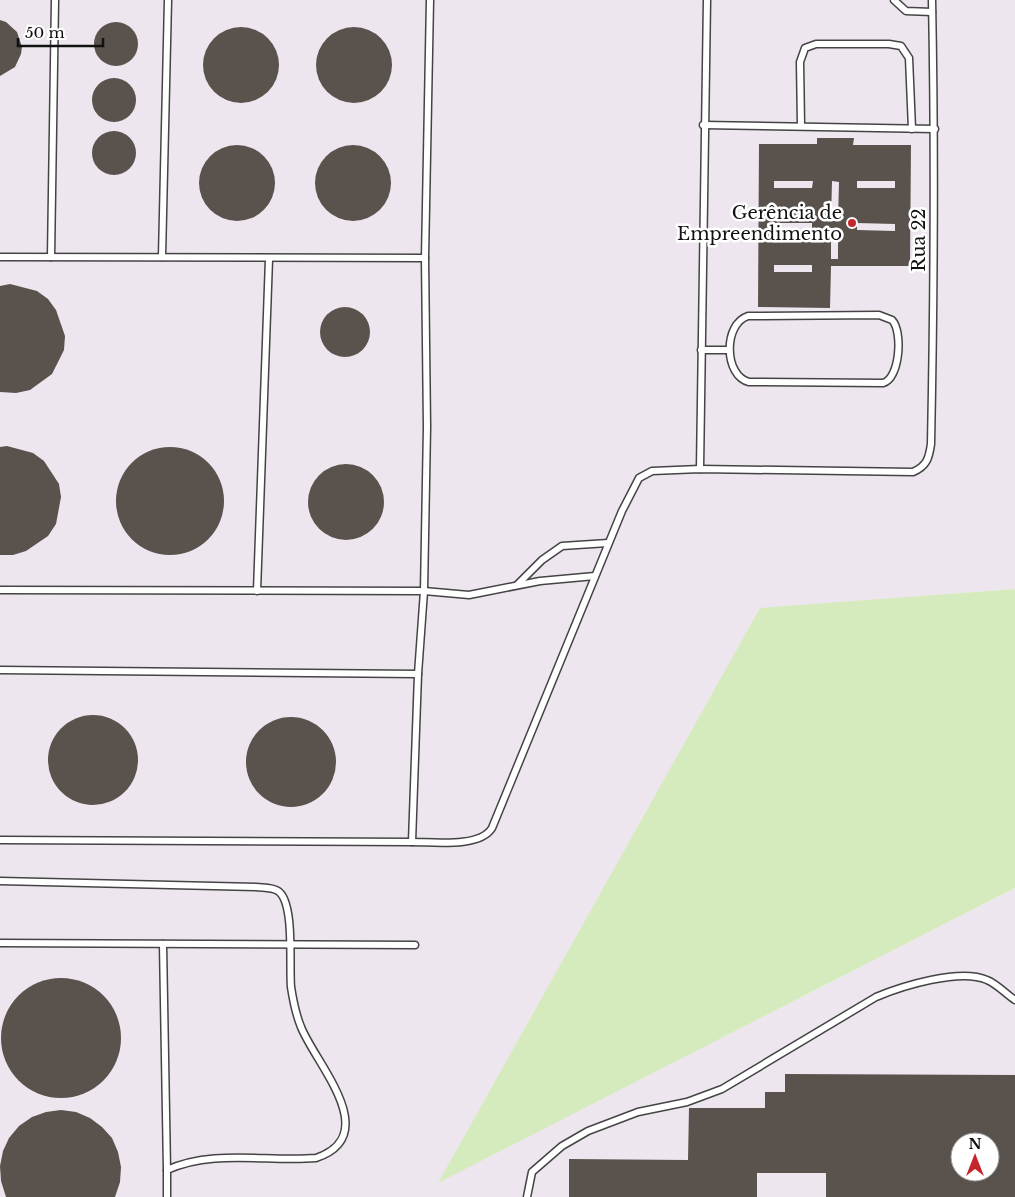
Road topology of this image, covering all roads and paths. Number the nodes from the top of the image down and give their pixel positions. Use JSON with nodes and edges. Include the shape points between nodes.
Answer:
{"nodes":[{"id":1,"x":56,"y":0,"type":"edge"},
{"id":2,"x":168,"y":0,"type":"edge"},
{"id":3,"x":430,"y":0,"type":"edge"},
{"id":4,"x":707,"y":0,"type":"edge"},
{"id":5,"x":894,"y":0,"type":"edge"},
{"id":6,"x":932,"y":0,"type":"edge"},
{"id":7,"x":932,"y":12,"type":"junction"},
{"id":8,"x":703,"y":125,"type":"junction"},
{"id":9,"x":801,"y":126,"type":"junction"},
{"id":10,"x":912,"y":129,"type":"junction"},
{"id":11,"x":935,"y":129,"type":"junction"},
{"id":12,"x":0,"y":257,"type":"edge"},
{"id":13,"x":51,"y":257,"type":"junction"},
{"id":14,"x":162,"y":257,"type":"junction"},
{"id":15,"x":269,"y":258,"type":"junction"},
{"id":16,"x":425,"y":258,"type":"junction"},
{"id":17,"x":701,"y":350,"type":"junction"},
{"id":18,"x":729,"y":350,"type":"junction"},
{"id":19,"x":700,"y":469,"type":"junction"},
{"id":20,"x":608,"y":543,"type":"junction"},
{"id":21,"x":595,"y":576,"type":"junction"},
{"id":22,"x":516,"y":586,"type":"junction"},
{"id":23,"x":0,"y":590,"type":"edge"},
{"id":24,"x":257,"y":591,"type":"junction"},
{"id":25,"x":424,"y":591,"type":"junction"},
{"id":26,"x":0,"y":670,"type":"edge"},
{"id":27,"x":418,"y":674,"type":"junction"},
{"id":28,"x":0,"y":840,"type":"edge"},
{"id":29,"x":412,"y":842,"type":"junction"},
{"id":30,"x":0,"y":881,"type":"edge"},
{"id":31,"x":0,"y":943,"type":"edge"},
{"id":32,"x":163,"y":944,"type":"junction"},
{"id":33,"x":289,"y":945,"type":"junction"},
{"id":34,"x":415,"y":945,"type":"dead end"},
{"id":35,"x":1015,"y":1000,"type":"edge"},
{"id":36,"x":167,"y":1170,"type":"junction"},
{"id":37,"x":167,"y":1197,"type":"edge"},
{"id":38,"x":527,"y":1197,"type":"edge"}],
"edges":[{"from":1,"to":13,"type":"lane"},
{"from":2,"to":14,"type":"lane"},
{"from":3,"to":16,"type":"lane"},
{"from":4,"to":8,"type":"lane"},
{"from":5,"to":7,"type":"lane","via":[[906,10]]},
{"from":6,"to":7,"type":"lane","name":"Rua 22"},
{"from":7,"to":11,"type":"lane","name":"Rua 22"},
{"from":8,"to":9,"type":"lane"},
{"from":8,"to":17,"type":"lane"},
{"from":9,"to":10,"type":"lane"},
{"from":9,"to":10,"type":"lane","via":[[800,62],[805,48],[816,44],[888,44],[901,46],[909,58]]},
{"from":10,"to":11,"type":"lane"},
{"from":11,"to":19,"type":"lane","name":"Rua 22","via":[[931,444],[926,464],[913,472]]},
{"from":12,"to":13,"type":"lane"},
{"from":13,"to":14,"type":"lane"},
{"from":14,"to":15,"type":"lane"},
{"from":15,"to":16,"type":"lane"},
{"from":15,"to":24,"type":"lane"},
{"from":16,"to":25,"type":"lane","via":[[428,427]]},
{"from":17,"to":18,"type":"lane"},
{"from":17,"to":19,"type":"lane"},
{"from":18,"to":18,"type":"lane","via":[[738,322],[753,316],[879,315],[892,320],[897,331],[894,375],[883,383],[750,382],[737,374]]},
{"from":19,"to":20,"type":"lane","via":[[652,472],[639,478]]},
{"from":20,"to":21,"type":"lane"},
{"from":20,"to":22,"type":"lane","via":[[562,546],[542,560]]},
{"from":21,"to":22,"type":"lane"},
{"from":21,"to":29,"type":"lane","via":[[489,832],[471,841]]},
{"from":22,"to":25,"type":"lane","via":[[469,595]]},
{"from":23,"to":24,"type":"lane"},
{"from":24,"to":25,"type":"lane"},
{"from":25,"to":27,"type":"lane"},
{"from":26,"to":27,"type":"lane"},
{"from":27,"to":29,"type":"lane"},
{"from":28,"to":29,"type":"lane"},
{"from":30,"to":33,"type":"lane","via":[[272,889],[283,896],[286,904]]},
{"from":31,"to":32,"type":"lane"},
{"from":32,"to":33,"type":"lane"},
{"from":32,"to":36,"type":"lane"},
{"from":33,"to":34,"type":"lane"},
{"from":33,"to":36,"type":"lane","via":[[291,988],[301,1028],[339,1092],[344,1110],[340,1139],[331,1151],[316,1158],[205,1159]]},
{"from":35,"to":38,"type":"lane","via":[[987,980],[968,976],[900,987],[876,997],[722,1089],[687,1102],[638,1112],[588,1131],[562,1146],[532,1172]]},
{"from":36,"to":37,"type":"lane"}]}
